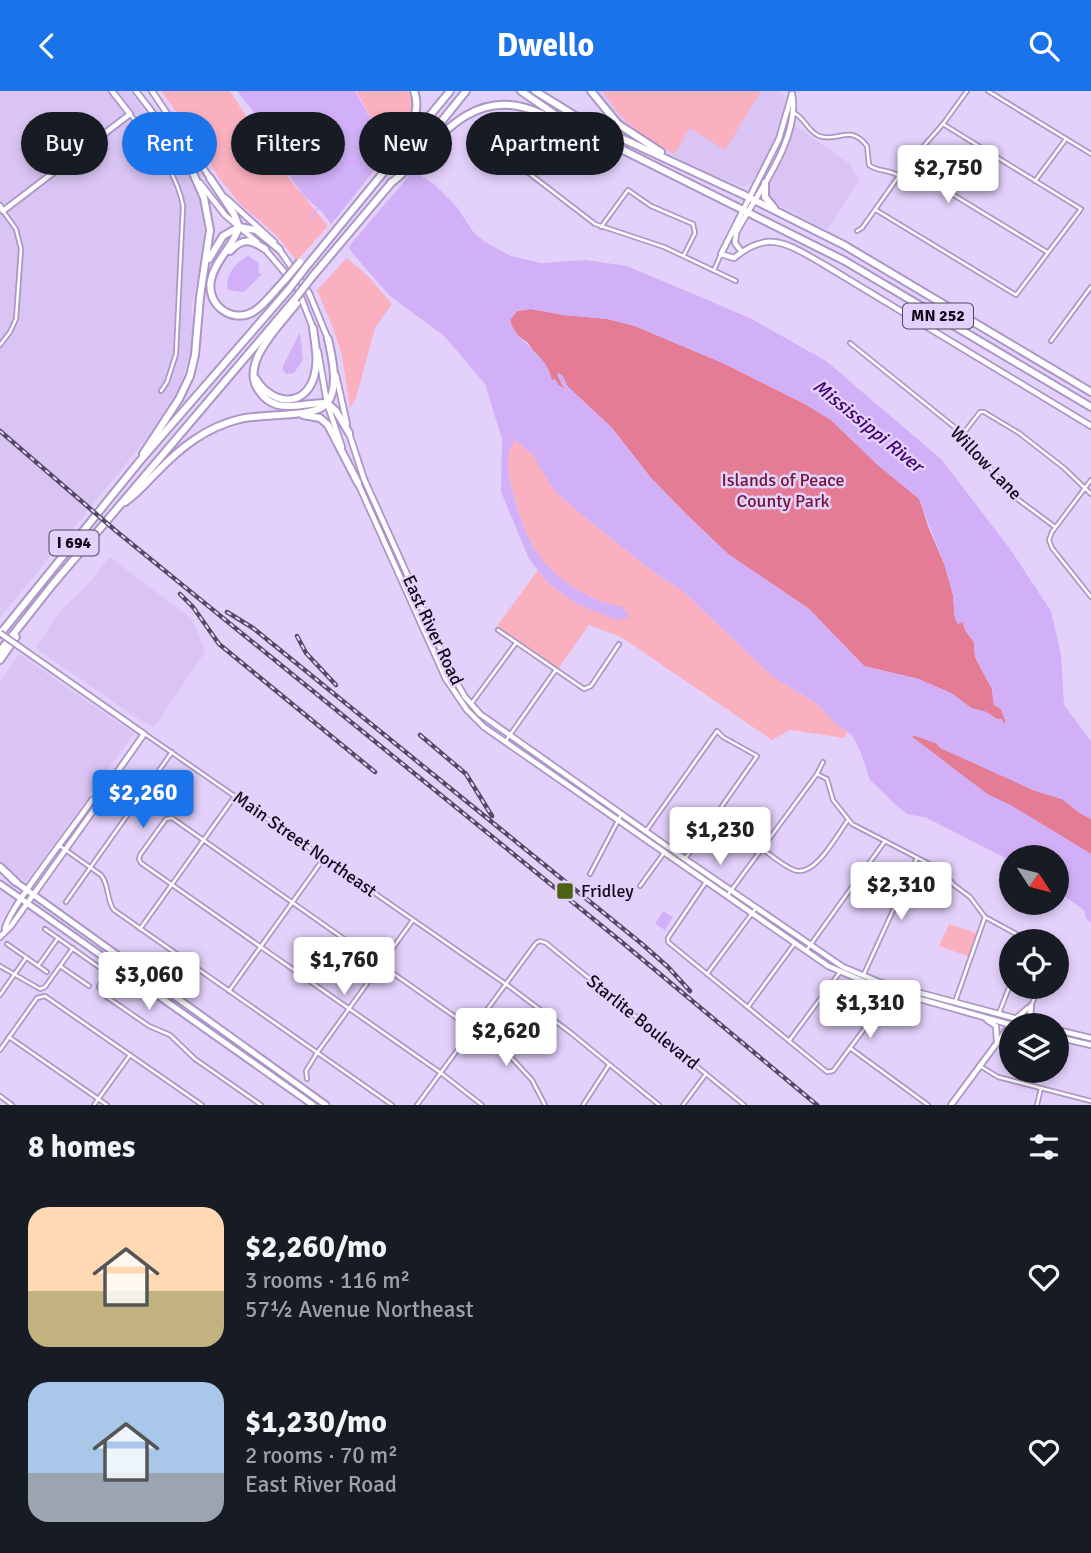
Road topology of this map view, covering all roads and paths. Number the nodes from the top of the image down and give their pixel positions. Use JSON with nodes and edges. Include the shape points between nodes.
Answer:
{"nodes":[{"id":1,"x":112,"y":91,"type":"edge"},
{"id":2,"x":136,"y":91,"type":"edge"},
{"id":3,"x":152,"y":91,"type":"edge"},
{"id":4,"x":414,"y":91,"type":"edge"},
{"id":5,"x":450,"y":91,"type":"edge"},
{"id":6,"x":466,"y":91,"type":"edge"},
{"id":7,"x":522,"y":91,"type":"edge"},
{"id":8,"x":535,"y":91,"type":"edge"},
{"id":9,"x":592,"y":91,"type":"edge"},
{"id":10,"x":967,"y":91,"type":"edge"},
{"id":11,"x":988,"y":91,"type":"edge"},
{"id":12,"x":790,"y":92,"type":"edge"},
{"id":13,"x":128,"y":112,"type":"edge"},
{"id":14,"x":152,"y":112,"type":"edge"},
{"id":15,"x":417,"y":112,"type":"edge"},
{"id":16,"x":431,"y":112,"type":"edge"},
{"id":17,"x":450,"y":112,"type":"edge"},
{"id":18,"x":794,"y":113,"type":"junction"},
{"id":19,"x":122,"y":120,"type":"edge"},
{"id":20,"x":943,"y":124,"type":"junction"},
{"id":21,"x":452,"y":125,"type":"edge"},
{"id":22,"x":1066,"y":139,"type":"junction"},
{"id":23,"x":629,"y":153,"type":"junction"},
{"id":24,"x":1091,"y":154,"type":"edge"},
{"id":25,"x":906,"y":166,"type":"junction"},
{"id":26,"x":696,"y":172,"type":"junction"},
{"id":27,"x":172,"y":175,"type":"edge"},
{"id":28,"x":194,"y":175,"type":"edge"},
{"id":29,"x":194,"y":175,"type":"edge"},
{"id":30,"x":380,"y":175,"type":"edge"},
{"id":31,"x":398,"y":175,"type":"edge"},
{"id":32,"x":532,"y":175,"type":"edge"},
{"id":33,"x":899,"y":176,"type":"junction"},
{"id":34,"x":210,"y":178,"type":"junction"},
{"id":35,"x":1035,"y":181,"type":"junction"},
{"id":36,"x":765,"y":183,"type":"junction"},
{"id":37,"x":752,"y":199,"type":"junction"},
{"id":38,"x":2,"y":209,"type":"edge"},
{"id":39,"x":745,"y":210,"type":"junction"},
{"id":40,"x":876,"y":210,"type":"junction"},
{"id":41,"x":778,"y":211,"type":"junction"},
{"id":42,"x":239,"y":227,"type":"junction"},
{"id":43,"x":601,"y":227,"type":"junction"},
{"id":44,"x":857,"y":231,"type":"dead end"},
{"id":45,"x":321,"y":248,"type":"junction"},
{"id":46,"x":265,"y":249,"type":"junction"},
{"id":47,"x":279,"y":249,"type":"junction"},
{"id":48,"x":741,"y":251,"type":"junction"},
{"id":49,"x":1048,"y":253,"type":"junction"},
{"id":50,"x":721,"y":254,"type":"junction"},
{"id":51,"x":684,"y":256,"type":"junction"},
{"id":52,"x":714,"y":270,"type":"junction"},
{"id":53,"x":214,"y":272,"type":"junction"},
{"id":54,"x":203,"y":277,"type":"junction"},
{"id":55,"x":736,"y":281,"type":"dead end"},
{"id":56,"x":1091,"y":287,"type":"edge"},
{"id":57,"x":296,"y":301,"type":"junction"},
{"id":58,"x":313,"y":328,"type":"junction"},
{"id":59,"x":328,"y":339,"type":"junction"},
{"id":60,"x":1051,"y":341,"type":"dead end"},
{"id":61,"x":850,"y":343,"type":"dead end"},
{"id":62,"x":0,"y":345,"type":"edge"},
{"id":63,"x":254,"y":366,"type":"junction"},
{"id":64,"x":161,"y":391,"type":"dead end"},
{"id":65,"x":1091,"y":392,"type":"edge"},
{"id":66,"x":327,"y":403,"type":"junction"},
{"id":67,"x":1091,"y":407,"type":"edge"},
{"id":68,"x":280,"y":414,"type":"junction"},
{"id":69,"x":1091,"y":426,"type":"edge"},
{"id":70,"x":349,"y":433,"type":"junction"},
{"id":71,"x":963,"y":434,"type":"junction"},
{"id":72,"x":139,"y":462,"type":"junction"},
{"id":73,"x":1091,"y":479,"type":"edge"},
{"id":74,"x":358,"y":482,"type":"junction"},
{"id":75,"x":1085,"y":488,"type":"junction"},
{"id":76,"x":1091,"y":494,"type":"edge"},
{"id":77,"x":118,"y":507,"type":"junction"},
{"id":78,"x":1055,"y":527,"type":"junction"},
{"id":79,"x":53,"y":584,"type":"junction"},
{"id":80,"x":1091,"y":597,"type":"edge"},
{"id":81,"x":498,"y":630,"type":"dead end"},
{"id":82,"x":0,"y":632,"type":"edge"},
{"id":83,"x":516,"y":643,"type":"junction"},
{"id":84,"x":619,"y":644,"type":"dead end"},
{"id":85,"x":0,"y":651,"type":"edge"},
{"id":86,"x":0,"y":660,"type":"edge"},
{"id":87,"x":555,"y":671,"type":"junction"},
{"id":88,"x":471,"y":704,"type":"junction"},
{"id":89,"x":144,"y":734,"type":"junction"},
{"id":90,"x":509,"y":736,"type":"junction"},
{"id":91,"x":505,"y":742,"type":"junction"},
{"id":92,"x":172,"y":752,"type":"junction"},
{"id":93,"x":823,"y":762,"type":"dead end"},
{"id":94,"x":817,"y":773,"type":"junction"},
{"id":95,"x":235,"y":796,"type":"junction"},
{"id":96,"x":99,"y":797,"type":"junction"},
{"id":97,"x":621,"y":814,"type":"junction"},
{"id":98,"x":848,"y":820,"type":"junction"},
{"id":99,"x":618,"y":821,"type":"junction"},
{"id":100,"x":646,"y":831,"type":"junction"},
{"id":101,"x":203,"y":840,"type":"junction"},
{"id":102,"x":885,"y":841,"type":"junction"},
{"id":103,"x":59,"y":845,"type":"junction"},
{"id":104,"x":761,"y":848,"type":"junction"},
{"id":105,"x":66,"y":850,"type":"junction"},
{"id":106,"x":664,"y":853,"type":"junction"},
{"id":107,"x":324,"y":858,"type":"junction"},
{"id":108,"x":918,"y":858,"type":"junction"},
{"id":109,"x":685,"y":859,"type":"junction"},
{"id":110,"x":91,"y":867,"type":"junction"},
{"id":111,"x":0,"y":869,"type":"edge"},
{"id":112,"x":590,"y":874,"type":"dead end"},
{"id":113,"x":16,"y":882,"type":"joint"},
{"id":114,"x":706,"y":882,"type":"junction"},
{"id":115,"x":0,"y":884,"type":"edge"},
{"id":116,"x":172,"y":884,"type":"junction"},
{"id":117,"x":640,"y":886,"type":"dead end"},
{"id":118,"x":27,"y":890,"type":"junction"},
{"id":119,"x":731,"y":890,"type":"junction"},
{"id":120,"x":34,"y":895,"type":"junction"},
{"id":121,"x":727,"y":896,"type":"junction"},
{"id":122,"x":22,"y":899,"type":"junction"},
{"id":123,"x":66,"y":902,"type":"dead end"},
{"id":124,"x":292,"y":902,"type":"junction"},
{"id":125,"x":28,"y":904,"type":"junction"},
{"id":126,"x":756,"y":908,"type":"junction"},
{"id":127,"x":752,"y":913,"type":"junction"},
{"id":128,"x":985,"y":918,"type":"junction"},
{"id":129,"x":414,"y":920,"type":"junction"},
{"id":130,"x":3,"y":928,"type":"edge"},
{"id":131,"x":45,"y":929,"type":"dead end"},
{"id":132,"x":140,"y":929,"type":"junction"},
{"id":133,"x":1005,"y":929,"type":"edge"},
{"id":134,"x":0,"y":937,"type":"edge"},
{"id":135,"x":58,"y":938,"type":"junction"},
{"id":136,"x":795,"y":943,"type":"junction"},
{"id":137,"x":7,"y":944,"type":"dead end"},
{"id":138,"x":261,"y":946,"type":"junction"},
{"id":139,"x":810,"y":946,"type":"junction"},
{"id":140,"x":73,"y":949,"type":"junction"},
{"id":141,"x":806,"y":951,"type":"junction"},
{"id":142,"x":26,"y":958,"type":"junction"},
{"id":143,"x":381,"y":964,"type":"junction"},
{"id":144,"x":38,"y":965,"type":"junction"},
{"id":145,"x":0,"y":966,"type":"edge"},
{"id":146,"x":60,"y":966,"type":"junction"},
{"id":147,"x":47,"y":972,"type":"dead end"},
{"id":148,"x":840,"y":972,"type":"junction"},
{"id":149,"x":15,"y":974,"type":"junction"},
{"id":150,"x":707,"y":974,"type":"junction"},
{"id":151,"x":863,"y":976,"type":"junction"},
{"id":152,"x":506,"y":985,"type":"junction"},
{"id":153,"x":89,"y":986,"type":"dead end"},
{"id":154,"x":888,"y":990,"type":"junction"},
{"id":155,"x":229,"y":991,"type":"junction"},
{"id":156,"x":0,"y":995,"type":"edge"},
{"id":157,"x":1004,"y":999,"type":"edge"},
{"id":158,"x":1034,"y":999,"type":"edge"},
{"id":159,"x":955,"y":1002,"type":"junction"},
{"id":160,"x":1031,"y":1006,"type":"junction"},
{"id":161,"x":748,"y":1007,"type":"junction"},
{"id":162,"x":350,"y":1009,"type":"junction"},
{"id":163,"x":1025,"y":1013,"type":"edge"},
{"id":164,"x":1030,"y":1013,"type":"edge"},
{"id":165,"x":998,"y":1015,"type":"joint"},
{"id":166,"x":983,"y":1017,"type":"junction"},
{"id":167,"x":999,"y":1022,"type":"edge"},
{"id":168,"x":473,"y":1029,"type":"junction"},
{"id":169,"x":1069,"y":1033,"type":"edge"},
{"id":170,"x":9,"y":1037,"type":"junction"},
{"id":171,"x":1091,"y":1038,"type":"edge"},
{"id":172,"x":999,"y":1040,"type":"edge"},
{"id":173,"x":1069,"y":1040,"type":"edge"},
{"id":174,"x":789,"y":1041,"type":"junction"},
{"id":175,"x":996,"y":1044,"type":"junction"},
{"id":176,"x":1091,"y":1045,"type":"edge"},
{"id":177,"x":850,"y":1048,"type":"junction"},
{"id":178,"x":0,"y":1050,"type":"edge"},
{"id":179,"x":317,"y":1053,"type":"junction"},
{"id":180,"x":130,"y":1055,"type":"junction"},
{"id":181,"x":609,"y":1065,"type":"junction"},
{"id":182,"x":980,"y":1066,"type":"junction"},
{"id":183,"x":441,"y":1073,"type":"junction"},
{"id":184,"x":706,"y":1073,"type":"junction"},
{"id":185,"x":307,"y":1079,"type":"dead end"},
{"id":186,"x":1041,"y":1087,"type":"junction"},
{"id":187,"x":0,"y":1096,"type":"edge"},
{"id":188,"x":98,"y":1099,"type":"junction"},
{"id":189,"x":1089,"y":1102,"type":"edge"},
{"id":190,"x":12,"y":1105,"type":"edge"},
{"id":191,"x":94,"y":1105,"type":"edge"},
{"id":192,"x":107,"y":1105,"type":"edge"},
{"id":193,"x":202,"y":1105,"type":"edge"},
{"id":194,"x":261,"y":1105,"type":"edge"},
{"id":195,"x":313,"y":1105,"type":"edge"},
{"id":196,"x":326,"y":1105,"type":"edge"},
{"id":197,"x":392,"y":1105,"type":"edge"},
{"id":198,"x":417,"y":1105,"type":"edge"},
{"id":199,"x":482,"y":1105,"type":"edge"},
{"id":200,"x":544,"y":1105,"type":"edge"},
{"id":201,"x":583,"y":1105,"type":"edge"},
{"id":202,"x":659,"y":1105,"type":"edge"},
{"id":203,"x":683,"y":1105,"type":"edge"},
{"id":204,"x":744,"y":1105,"type":"edge"},
{"id":205,"x":928,"y":1105,"type":"edge"},
{"id":206,"x":951,"y":1105,"type":"edge"},
{"id":207,"x":1037,"y":1105,"type":"edge"}],
"edges":[{"from":1,"to":13,"type":"main road"},
{"from":2,"to":14,"type":"main road"},
{"from":3,"to":34,"type":"main road","name":"East River Road"},
{"from":4,"to":15,"type":"highway"},
{"from":5,"to":16,"type":"highway","number":"I 694"},
{"from":6,"to":17,"type":"highway","number":"I 694"},
{"from":7,"to":23,"type":"highway","via":[[555,115]]},
{"from":8,"to":26,"type":"highway","via":[[582,120]]},
{"from":9,"to":26,"type":"highway","via":[[629,132]]},
{"from":10,"to":20,"type":"street"},
{"from":11,"to":22,"type":"street"},
{"from":12,"to":18,"type":"main road"},
{"from":12,"to":37,"type":"main road","via":[[779,139]]},
{"from":18,"to":33,"type":"street","via":[[821,137],[855,135],[867,146],[869,165]]},
{"from":18,"to":36,"type":"main road","via":[[789,136]]},
{"from":19,"to":38,"type":"main road"},
{"from":20,"to":25,"type":"street"},
{"from":20,"to":35,"type":"street"},
{"from":21,"to":23,"type":"highway","via":[[484,107],[506,105],[530,109]]},
{"from":22,"to":24,"type":"street"},
{"from":22,"to":35,"type":"street"},
{"from":23,"to":39,"type":"highway","number":"MN 252"},
{"from":25,"to":33,"type":"street"},
{"from":25,"to":49,"type":"street"},
{"from":26,"to":37,"type":"highway","number":"MN 252"},
{"from":27,"to":64,"type":"street","via":[[183,206],[176,354]]},
{"from":28,"to":42,"type":"main road"},
{"from":29,"to":54,"type":"highway","via":[[209,223]]},
{"from":30,"to":45,"type":"highway","number":"I 694"},
{"from":31,"to":57,"type":"highway","number":"I 694","bridge":true},
{"from":32,"to":43,"type":"street"},
{"from":33,"to":40,"type":"street"},
{"from":34,"to":42,"type":"highway"},
{"from":34,"to":47,"type":"main road","name":"East River Road"},
{"from":35,"to":49,"type":"street","via":[[1081,209]]},
{"from":36,"to":37,"type":"main road"},
{"from":36,"to":41,"type":"highway","via":[[765,197]]},
{"from":37,"to":39,"type":"main road"},
{"from":37,"to":41,"type":"highway","number":"MN 252"},
{"from":38,"to":62,"type":"street","via":[[16,229],[21,249],[16,319]]},
{"from":39,"to":48,"type":"main road","via":[[734,239]]},
{"from":39,"to":50,"type":"main road"},
{"from":39,"to":67,"type":"highway","number":"MN 252","via":[[852,264]]},
{"from":40,"to":44,"type":"street"},
{"from":40,"to":49,"type":"street","via":[[1016,295]]},
{"from":41,"to":65,"type":"highway","number":"MN 252","via":[[870,259]]},
{"from":42,"to":46,"type":"main road","name":"East River Road"},
{"from":42,"to":47,"type":"highway","via":[[256,230]]},
{"from":42,"to":53,"type":"highway"},
{"from":42,"to":54,"type":"highway","via":[[217,244]]},
{"from":43,"to":51,"type":"street"},
{"from":43,"to":51,"type":"street","via":[[628,190],[651,206],[693,224],[695,233]]},
{"from":45,"to":53,"type":"highway","bridge":true,"via":[[300,262],[254,311],[244,315],[220,309],[210,285]]},
{"from":45,"to":72,"type":"highway","number":"I 694","bridge":true},
{"from":46,"to":53,"type":"highway","via":[[241,242]]},
{"from":46,"to":58,"type":"main road","name":"East River Road","via":[[297,287]]},
{"from":47,"to":59,"type":"main road","name":"East River Road","via":[[309,293]]},
{"from":48,"to":50,"type":"main road","via":[[732,258]]},
{"from":48,"to":69,"type":"main road","via":[[761,241],[780,242]]},
{"from":50,"to":52,"type":"street"},
{"from":51,"to":52,"type":"street"},
{"from":52,"to":55,"type":"street"},
{"from":54,"to":72,"type":"highway","via":[[191,372]]},
{"from":56,"to":60,"type":"street"},
{"from":57,"to":63,"type":"highway"},
{"from":57,"to":77,"type":"highway","number":"I 694"},
{"from":58,"to":63,"type":"highway","via":[[315,373],[303,394],[288,400],[272,396],[258,382]]},
{"from":58,"to":66,"type":"main road","name":"East River Road"},
{"from":59,"to":66,"type":"highway","via":[[333,383]]},
{"from":59,"to":70,"type":"main road","name":"East River Road"},
{"from":61,"to":71,"type":"street","name":"Willow Lane"},
{"from":63,"to":66,"type":"highway","via":[[256,387],[273,403]]},
{"from":66,"to":68,"type":"highway","via":[[314,411]]},
{"from":66,"to":70,"type":"highway"},
{"from":66,"to":74,"type":"main road","name":"East River Road"},
{"from":68,"to":74,"type":"highway","via":[[324,421]]},
{"from":68,"to":77,"type":"highway","via":[[238,419],[203,434]]},
{"from":70,"to":88,"type":"main road","name":"East River Road","via":[[425,615]]},
{"from":71,"to":75,"type":"street","via":[[984,412],[1019,433]]},
{"from":71,"to":78,"type":"street","name":"Willow Lane","via":[[1012,495]]},
{"from":72,"to":82,"type":"highway","number":"I 694"},
{"from":73,"to":75,"type":"street"},
{"from":74,"to":91,"type":"main road","name":"East River Road","via":[[452,690],[474,718]]},
{"from":75,"to":76,"type":"street"},
{"from":75,"to":78,"type":"street"},
{"from":77,"to":79,"type":"highway","number":"I 694"},
{"from":78,"to":80,"type":"street","via":[[1050,544]]},
{"from":79,"to":85,"type":"highway","number":"I 694"},
{"from":79,"to":86,"type":"highway"},
{"from":81,"to":83,"type":"street"},
{"from":82,"to":89,"type":"main road","name":"Main Street Northeast","bridge":true},
{"from":83,"to":87,"type":"street"},
{"from":83,"to":88,"type":"street"},
{"from":84,"to":87,"type":"street","via":[[591,687],[581,688]]},
{"from":87,"to":90,"type":"street"},
{"from":88,"to":90,"type":"main road","name":"East River Road"},
{"from":89,"to":92,"type":"street","name":"Main Street Northeast"},
{"from":89,"to":96,"type":"main road"},
{"from":90,"to":91,"type":"street"},
{"from":90,"to":97,"type":"main road","name":"East River Road"},
{"from":91,"to":99,"type":"main road","name":"East River Road"},
{"from":92,"to":95,"type":"street","name":"Main Street Northeast"},
{"from":92,"to":110,"type":"street"},
{"from":93,"to":94,"type":"street"},
{"from":94,"to":98,"type":"street","via":[[825,777],[833,800]]},
{"from":94,"to":104,"type":"street"},
{"from":95,"to":101,"type":"street"},
{"from":95,"to":107,"type":"street","name":"Main Street Northeast"},
{"from":96,"to":103,"type":"main road"},
{"from":96,"to":105,"type":"main road"},
{"from":97,"to":99,"type":"street"},
{"from":97,"to":100,"type":"main road","name":"East River Road"},
{"from":98,"to":102,"type":"street"},
{"from":98,"to":104,"type":"street","via":[[816,865],[806,870],[793,869]]},
{"from":99,"to":106,"type":"main road","name":"East River Road"},
{"from":99,"to":112,"type":"street"},
{"from":100,"to":109,"type":"main road","name":"East River Road"},
{"from":100,"to":109,"type":"street","via":[[717,731],[757,756]]},
{"from":101,"to":116,"type":"street"},
{"from":101,"to":116,"type":"street","via":[[169,817],[139,859]]},
{"from":101,"to":124,"type":"street"},
{"from":102,"to":108,"type":"street"},
{"from":102,"to":139,"type":"street"},
{"from":103,"to":105,"type":"street"},
{"from":103,"to":118,"type":"main road"},
{"from":104,"to":119,"type":"street"},
{"from":105,"to":110,"type":"street"},
{"from":105,"to":120,"type":"main road"},
{"from":106,"to":114,"type":"main road","name":"East River Road"},
{"from":106,"to":117,"type":"street"},
{"from":107,"to":124,"type":"street"},
{"from":107,"to":129,"type":"street","name":"Main Street Northeast"},
{"from":108,"to":128,"type":"street","via":[[947,874]]},
{"from":108,"to":151,"type":"street"},
{"from":109,"to":119,"type":"main road","name":"East River Road"},
{"from":110,"to":123,"type":"street"},
{"from":110,"to":132,"type":"street","via":[[105,880],[111,906]]},
{"from":111,"to":113,"type":"highway"},
{"from":113,"to":118,"type":"main road"},
{"from":114,"to":121,"type":"main road","name":"East River Road"},
{"from":114,"to":150,"type":"street","via":[[667,940]]},
{"from":115,"to":122,"type":"main road"},
{"from":116,"to":132,"type":"street"},
{"from":116,"to":138,"type":"street"},
{"from":118,"to":120,"type":"main road"},
{"from":118,"to":122,"type":"main road"},
{"from":119,"to":121,"type":"street"},
{"from":119,"to":126,"type":"main road","name":"East River Road"},
{"from":120,"to":125,"type":"main road"},
{"from":120,"to":196,"type":"main road"},
{"from":121,"to":127,"type":"main road","name":"East River Road"},
{"from":122,"to":125,"type":"main road"},
{"from":122,"to":130,"type":"main road"},
{"from":124,"to":138,"type":"street"},
{"from":124,"to":143,"type":"street"},
{"from":125,"to":130,"type":"main road"},
{"from":125,"to":195,"type":"main road"},
{"from":126,"to":127,"type":"street"},
{"from":126,"to":139,"type":"main road","name":"East River Road"},
{"from":127,"to":136,"type":"main road","name":"East River Road"},
{"from":127,"to":150,"type":"street"},
{"from":128,"to":133,"type":"street"},
{"from":128,"to":159,"type":"street"},
{"from":129,"to":143,"type":"street"},
{"from":129,"to":152,"type":"street","name":"Main Street Northeast"},
{"from":130,"to":134,"type":"main road"},
{"from":131,"to":135,"type":"street"},
{"from":132,"to":155,"type":"street"},
{"from":135,"to":140,"type":"street"},
{"from":135,"to":144,"type":"street"},
{"from":136,"to":141,"type":"main road","name":"East River Road"},
{"from":136,"to":161,"type":"street"},
{"from":137,"to":142,"type":"street"},
{"from":138,"to":155,"type":"street"},
{"from":138,"to":162,"type":"street"},
{"from":139,"to":141,"type":"street"},
{"from":139,"to":151,"type":"main road","name":"East River Road"},
{"from":140,"to":146,"type":"street"},
{"from":140,"to":194,"type":"street","via":[[103,970],[99,987],[103,995],[170,1035],[195,1059]]},
{"from":141,"to":148,"type":"main road","name":"East River Road"},
{"from":142,"to":144,"type":"street"},
{"from":142,"to":149,"type":"street"},
{"from":143,"to":162,"type":"street"},
{"from":143,"to":168,"type":"street"},
{"from":144,"to":147,"type":"street"},
{"from":145,"to":149,"type":"street"},
{"from":146,"to":149,"type":"street","via":[[40,989]]},
{"from":146,"to":153,"type":"street"},
{"from":148,"to":154,"type":"main road","name":"East River Road"},
{"from":148,"to":174,"type":"street"},
{"from":149,"to":156,"type":"street"},
{"from":150,"to":161,"type":"street"},
{"from":151,"to":159,"type":"main road","name":"East River Road"},
{"from":152,"to":168,"type":"street"},
{"from":152,"to":181,"type":"street","name":"Main Street Northeast"},
{"from":152,"to":184,"type":"street","name":"Starlite Boulevard","via":[[536,943],[546,943]]},
{"from":154,"to":166,"type":"main road","name":"East River Road"},
{"from":154,"to":177,"type":"street"},
{"from":155,"to":179,"type":"street"},
{"from":157,"to":165,"type":"street"},
{"from":158,"to":160,"type":"street"},
{"from":159,"to":165,"type":"main road","name":"East River Road"},
{"from":160,"to":163,"type":"street"},
{"from":160,"to":164,"type":"main road"},
{"from":161,"to":174,"type":"street"},
{"from":162,"to":179,"type":"street"},
{"from":162,"to":183,"type":"street"},
{"from":166,"to":167,"type":"main road","name":"East River Road"},
{"from":166,"to":175,"type":"main road","via":[[996,1026]]},
{"from":168,"to":183,"type":"street"},
{"from":168,"to":200,"type":"street","via":[[516,1061]]},
{"from":169,"to":171,"type":"main road"},
{"from":170,"to":178,"type":"street"},
{"from":170,"to":180,"type":"street","via":[[42,996]]},
{"from":170,"to":188,"type":"street"},
{"from":172,"to":175,"type":"main road"},
{"from":173,"to":176,"type":"main road"},
{"from":174,"to":177,"type":"street","via":[[827,1072]]},
{"from":175,"to":182,"type":"main road"},
{"from":177,"to":205,"type":"street"},
{"from":179,"to":185,"type":"street","via":[[306,1070]]},
{"from":179,"to":197,"type":"street"},
{"from":180,"to":188,"type":"street"},
{"from":180,"to":193,"type":"street"},
{"from":181,"to":201,"type":"street"},
{"from":181,"to":202,"type":"street","name":"Main Street Northeast"},
{"from":182,"to":186,"type":"street","via":[[998,1077]]},
{"from":182,"to":206,"type":"main road"},
{"from":183,"to":198,"type":"street"},
{"from":183,"to":199,"type":"street"},
{"from":184,"to":203,"type":"street"},
{"from":184,"to":204,"type":"street","name":"Starlite Boulevard"},
{"from":186,"to":189,"type":"street"},
{"from":186,"to":207,"type":"street"},
{"from":187,"to":190,"type":"street"},
{"from":188,"to":191,"type":"street"},
{"from":188,"to":192,"type":"street"}]}
